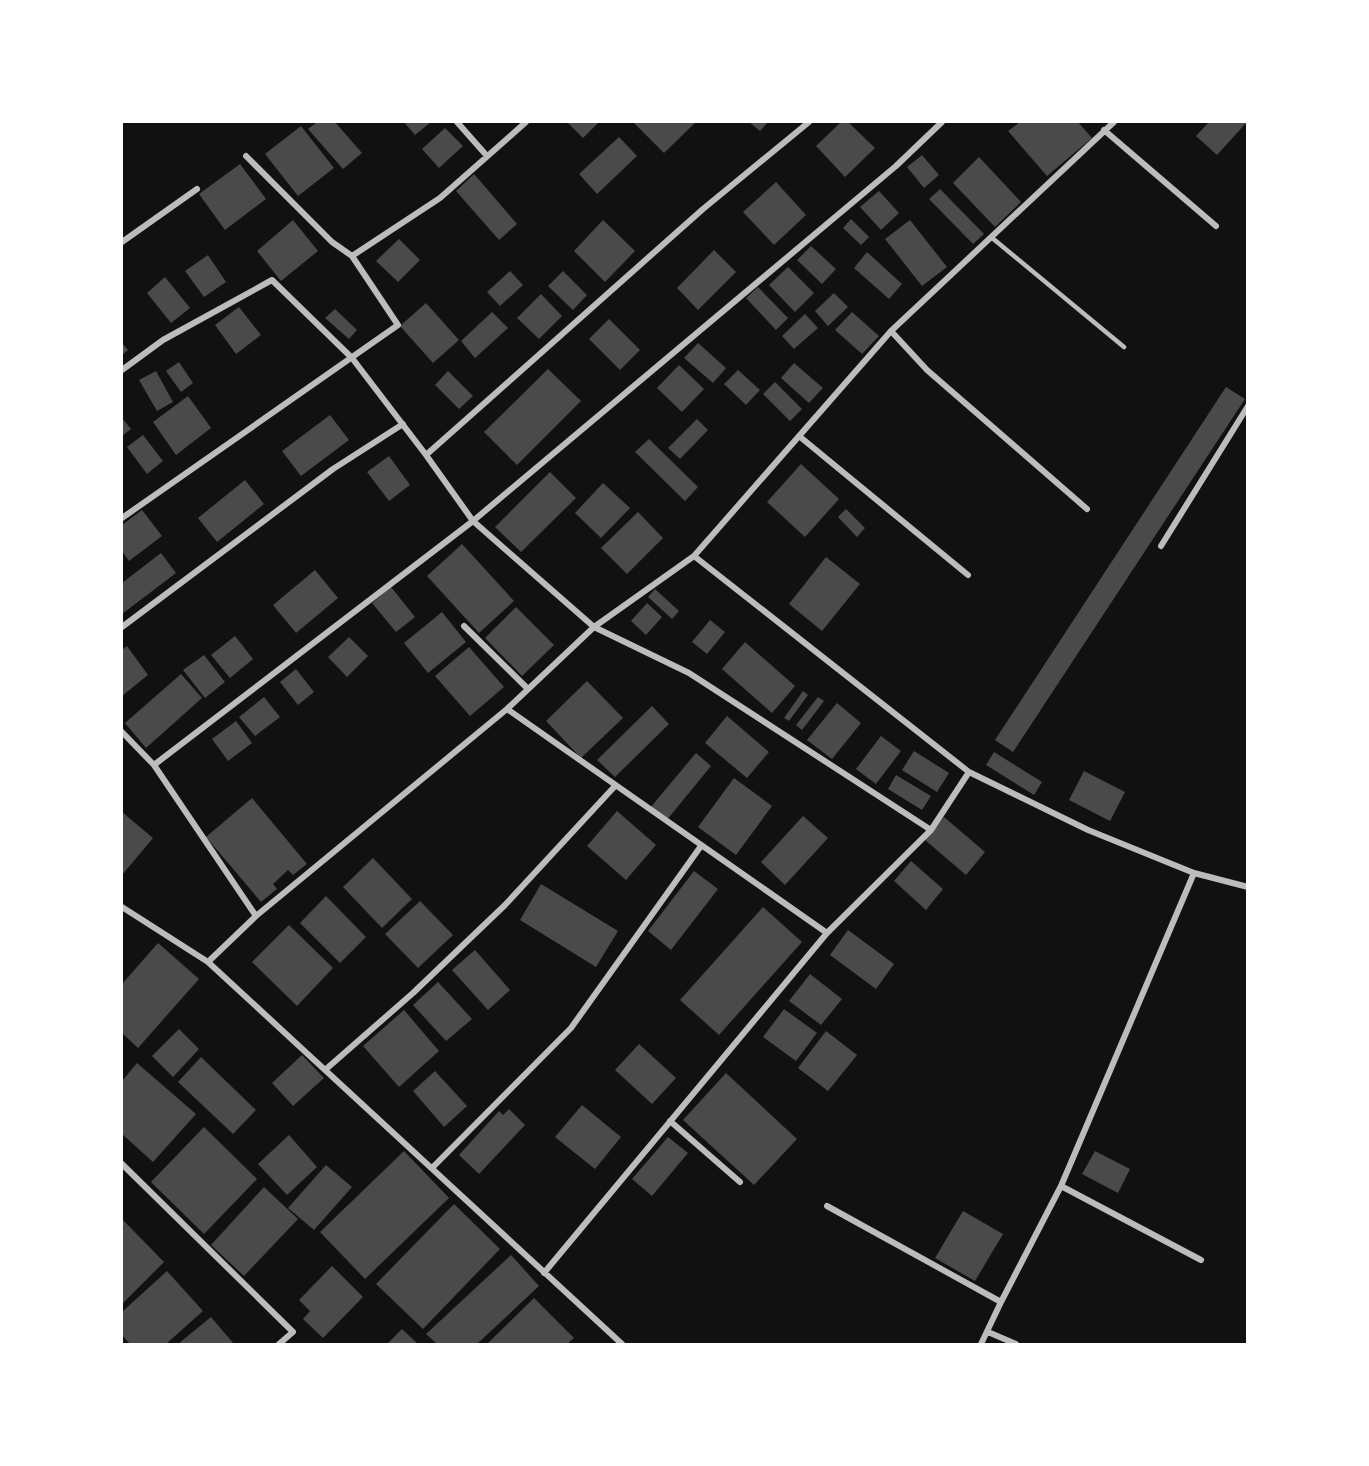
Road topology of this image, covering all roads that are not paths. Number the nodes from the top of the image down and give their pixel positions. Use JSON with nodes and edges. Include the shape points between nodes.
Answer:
{"nodes":[{"id":1,"x":457,"y":122,"type":"edge"},
{"id":2,"x":526,"y":122,"type":"edge"},
{"id":3,"x":809,"y":122,"type":"edge"},
{"id":4,"x":942,"y":122,"type":"edge"},
{"id":5,"x":1114,"y":122,"type":"edge"},
{"id":6,"x":1104,"y":130,"type":"junction"},
{"id":7,"x":246,"y":156,"type":"dead end"},
{"id":8,"x":487,"y":156,"type":"junction"},
{"id":9,"x":197,"y":189,"type":"dead end"},
{"id":10,"x":1216,"y":226,"type":"dead end"},
{"id":11,"x":991,"y":237,"type":"junction"},
{"id":12,"x":122,"y":242,"type":"edge"},
{"id":13,"x":352,"y":256,"type":"junction"},
{"id":14,"x":891,"y":331,"type":"junction"},
{"id":15,"x":1124,"y":347,"type":"dead end"},
{"id":16,"x":352,"y":358,"type":"junction"},
{"id":17,"x":122,"y":370,"type":"edge"},
{"id":18,"x":1248,"y":406,"type":"edge"},
{"id":19,"x":403,"y":424,"type":"junction"},
{"id":20,"x":799,"y":436,"type":"junction"},
{"id":21,"x":426,"y":455,"type":"junction"},
{"id":22,"x":1087,"y":509,"type":"dead end"},
{"id":23,"x":122,"y":518,"type":"edge"},
{"id":24,"x":473,"y":521,"type":"junction"},
{"id":25,"x":1161,"y":546,"type":"dead end"},
{"id":26,"x":694,"y":555,"type":"junction"},
{"id":27,"x":969,"y":575,"type":"dead end"},
{"id":28,"x":464,"y":626,"type":"dead end"},
{"id":29,"x":122,"y":627,"type":"edge"},
{"id":30,"x":594,"y":627,"type":"junction"},
{"id":31,"x":528,"y":689,"type":"junction"},
{"id":32,"x":507,"y":709,"type":"junction"},
{"id":33,"x":122,"y":732,"type":"edge"},
{"id":34,"x":154,"y":765,"type":"junction"},
{"id":35,"x":969,"y":772,"type":"junction"},
{"id":36,"x":615,"y":786,"type":"junction"},
{"id":37,"x":931,"y":830,"type":"junction"},
{"id":38,"x":701,"y":846,"type":"junction"},
{"id":39,"x":1194,"y":873,"type":"junction"},
{"id":40,"x":1248,"y":887,"type":"edge"},
{"id":41,"x":122,"y":907,"type":"edge"},
{"id":42,"x":256,"y":916,"type":"junction"},
{"id":43,"x":827,"y":933,"type":"junction"},
{"id":44,"x":208,"y":962,"type":"junction"},
{"id":45,"x":325,"y":1070,"type":"junction"},
{"id":46,"x":670,"y":1121,"type":"junction"},
{"id":47,"x":122,"y":1164,"type":"edge"},
{"id":48,"x":432,"y":1168,"type":"junction"},
{"id":49,"x":740,"y":1182,"type":"dead end"},
{"id":50,"x":1060,"y":1186,"type":"junction"},
{"id":51,"x":827,"y":1206,"type":"dead end"},
{"id":52,"x":1201,"y":1260,"type":"dead end"},
{"id":53,"x":544,"y":1273,"type":"junction"},
{"id":54,"x":1001,"y":1302,"type":"junction"},
{"id":55,"x":988,"y":1332,"type":"junction"},
{"id":56,"x":279,"y":1344,"type":"edge"},
{"id":57,"x":622,"y":1344,"type":"edge"},
{"id":58,"x":981,"y":1344,"type":"edge"},
{"id":59,"x":1016,"y":1344,"type":"edge"}],
"edges":[{"from":1,"to":8,"type":"street"},
{"from":2,"to":8,"type":"street"},
{"from":3,"to":21,"type":"street","via":[[703,209]]},
{"from":4,"to":24,"type":"street","via":[[896,166]]},
{"from":5,"to":6,"type":"street"},
{"from":6,"to":10,"type":"street"},
{"from":6,"to":11,"type":"street"},
{"from":7,"to":13,"type":"street","via":[[332,243]]},
{"from":8,"to":13,"type":"street","via":[[440,198]]},
{"from":9,"to":12,"type":"street"},
{"from":11,"to":14,"type":"street"},
{"from":11,"to":15,"type":"lane"},
{"from":13,"to":16,"type":"street","via":[[398,325]]},
{"from":14,"to":20,"type":"street"},
{"from":14,"to":22,"type":"street","via":[[927,370]]},
{"from":16,"to":17,"type":"street","via":[[272,280],[163,340]]},
{"from":16,"to":19,"type":"street"},
{"from":16,"to":23,"type":"street"},
{"from":18,"to":25,"type":"street"},
{"from":19,"to":21,"type":"street"},
{"from":19,"to":29,"type":"street","via":[[333,469]]},
{"from":20,"to":26,"type":"street"},
{"from":20,"to":27,"type":"street"},
{"from":21,"to":24,"type":"street"},
{"from":24,"to":30,"type":"street"},
{"from":24,"to":34,"type":"street"},
{"from":26,"to":30,"type":"street"},
{"from":26,"to":35,"type":"street"},
{"from":28,"to":31,"type":"street"},
{"from":30,"to":31,"type":"street"},
{"from":30,"to":37,"type":"street","via":[[689,673]]},
{"from":31,"to":32,"type":"street"},
{"from":32,"to":36,"type":"street"},
{"from":32,"to":42,"type":"street"},
{"from":33,"to":34,"type":"street"},
{"from":34,"to":42,"type":"street"},
{"from":35,"to":37,"type":"street"},
{"from":35,"to":39,"type":"street","via":[[1088,830]]},
{"from":36,"to":38,"type":"street"},
{"from":36,"to":45,"type":"street","via":[[505,905]]},
{"from":37,"to":43,"type":"street"},
{"from":38,"to":43,"type":"street"},
{"from":38,"to":48,"type":"street","via":[[571,1028]]},
{"from":39,"to":40,"type":"street"},
{"from":39,"to":50,"type":"street"},
{"from":41,"to":44,"type":"street"},
{"from":42,"to":44,"type":"street"},
{"from":43,"to":46,"type":"street"},
{"from":44,"to":45,"type":"street"},
{"from":45,"to":48,"type":"street"},
{"from":46,"to":49,"type":"street"},
{"from":46,"to":53,"type":"street"},
{"from":47,"to":56,"type":"street","via":[[292,1332]]},
{"from":48,"to":53,"type":"street"},
{"from":50,"to":52,"type":"street"},
{"from":50,"to":54,"type":"street"},
{"from":51,"to":54,"type":"street"},
{"from":53,"to":57,"type":"street"},
{"from":54,"to":55,"type":"street"},
{"from":55,"to":58,"type":"street"},
{"from":55,"to":59,"type":"street"}]}
